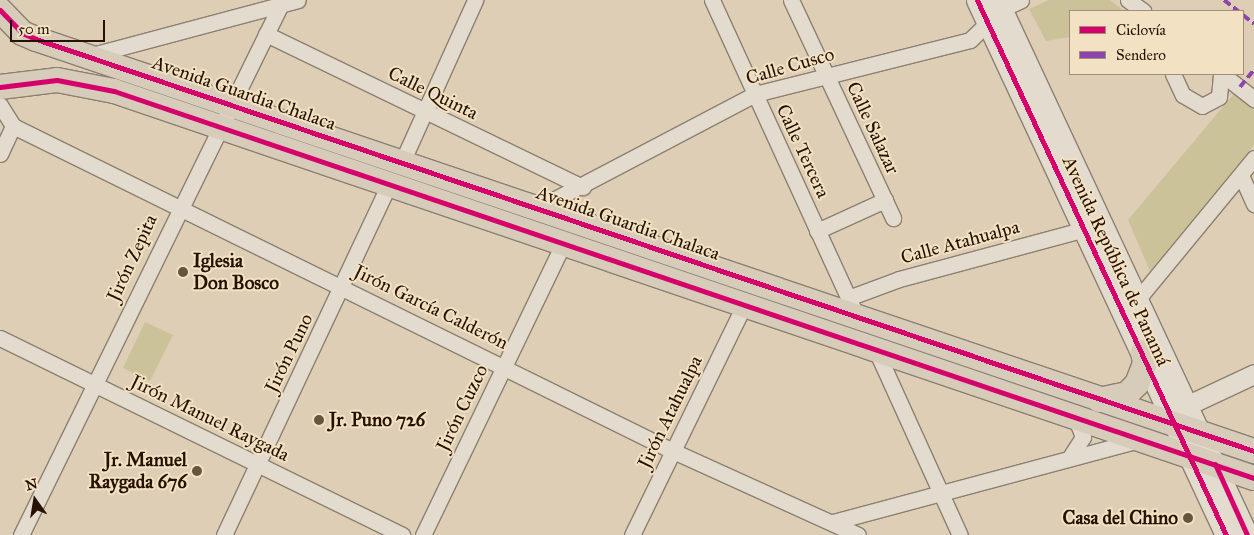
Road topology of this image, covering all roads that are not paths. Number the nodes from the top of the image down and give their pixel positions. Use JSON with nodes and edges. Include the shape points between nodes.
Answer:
{"nodes":[{"id":1,"x":298,"y":0,"type":"edge"},
{"id":2,"x":475,"y":0,"type":"edge"},
{"id":3,"x":712,"y":0,"type":"edge"},
{"id":4,"x":791,"y":0,"type":"edge"},
{"id":5,"x":977,"y":0,"type":"edge"},
{"id":6,"x":1021,"y":0,"type":"edge"},
{"id":7,"x":280,"y":2,"type":"edge"},
{"id":8,"x":0,"y":10,"type":"edge"},
{"id":9,"x":996,"y":11,"type":"edge"},
{"id":10,"x":266,"y":34,"type":"junction"},
{"id":11,"x":86,"y":56,"type":"junction"},
{"id":12,"x":827,"y":75,"type":"junction"},
{"id":13,"x":1173,"y":75,"type":"edge"},
{"id":14,"x":1222,"y":75,"type":"edge"},
{"id":15,"x":1223,"y":75,"type":"edge"},
{"id":16,"x":0,"y":87,"type":"edge"},
{"id":17,"x":755,"y":94,"type":"junction"},
{"id":18,"x":1254,"y":100,"type":"edge"},
{"id":19,"x":0,"y":105,"type":"edge"},
{"id":20,"x":233,"y":106,"type":"junction"},
{"id":21,"x":423,"y":111,"type":"junction"},
{"id":22,"x":13,"y":126,"type":"junction"},
{"id":23,"x":220,"y":130,"type":"junction"},
{"id":24,"x":0,"y":154,"type":"edge"},
{"id":25,"x":1254,"y":158,"type":"edge"},
{"id":26,"x":402,"y":162,"type":"junction"},
{"id":27,"x":1240,"y":174,"type":"junction"},
{"id":28,"x":388,"y":187,"type":"junction"},
{"id":29,"x":582,"y":187,"type":"junction"},
{"id":30,"x":483,"y":190,"type":"junction"},
{"id":31,"x":885,"y":200,"type":"junction"},
{"id":32,"x":1254,"y":204,"type":"edge"},
{"id":33,"x":178,"y":207,"type":"junction"},
{"id":34,"x":538,"y":208,"type":"junction"},
{"id":35,"x":475,"y":215,"type":"junction"},
{"id":36,"x":893,"y":218,"type":"dead end"},
{"id":37,"x":1085,"y":229,"type":"junction"},
{"id":38,"x":817,"y":231,"type":"junction"},
{"id":39,"x":563,"y":244,"type":"junction"},
{"id":40,"x":700,"y":263,"type":"junction"},
{"id":41,"x":344,"y":286,"type":"junction"},
{"id":42,"x":690,"y":288,"type":"junction"},
{"id":43,"x":848,"y":298,"type":"junction"},
{"id":44,"x":1137,"y":300,"type":"junction"},
{"id":45,"x":743,"y":307,"type":"junction"},
{"id":46,"x":858,"y":319,"type":"junction"},
{"id":47,"x":0,"y":338,"type":"edge"},
{"id":48,"x":875,"y":348,"type":"junction"},
{"id":49,"x":1142,"y":352,"type":"junction"},
{"id":50,"x":505,"y":365,"type":"junction"},
{"id":51,"x":1254,"y":374,"type":"edge"},
{"id":52,"x":1004,"y":381,"type":"junction"},
{"id":53,"x":94,"y":384,"type":"junction"},
{"id":54,"x":1099,"y":400,"type":"junction"},
{"id":55,"x":1179,"y":415,"type":"junction"},
{"id":56,"x":1076,"y":416,"type":"junction"},
{"id":57,"x":1201,"y":434,"type":"junction"},
{"id":58,"x":1142,"y":439,"type":"junction"},
{"id":59,"x":673,"y":451,"type":"junction"},
{"id":60,"x":1254,"y":451,"type":"edge"},
{"id":61,"x":1190,"y":456,"type":"junction"},
{"id":62,"x":1070,"y":457,"type":"junction"},
{"id":63,"x":258,"y":462,"type":"junction"},
{"id":64,"x":1215,"y":464,"type":"junction"},
{"id":65,"x":1254,"y":478,"type":"edge"},
{"id":66,"x":940,"y":493,"type":"junction"},
{"id":67,"x":830,"y":529,"type":"edge"},
{"id":68,"x":21,"y":535,"type":"edge"},
{"id":69,"x":224,"y":535,"type":"edge"},
{"id":70,"x":402,"y":535,"type":"edge"},
{"id":71,"x":423,"y":535,"type":"edge"},
{"id":72,"x":632,"y":535,"type":"edge"},
{"id":73,"x":858,"y":535,"type":"edge"},
{"id":74,"x":960,"y":535,"type":"edge"},
{"id":75,"x":1226,"y":535,"type":"edge"},
{"id":76,"x":1247,"y":535,"type":"edge"}],
"edges":[{"from":1,"to":7,"type":"street"},
{"from":2,"to":21,"type":"street"},
{"from":3,"to":17,"type":"street","name":"Calle Tercera"},
{"from":4,"to":12,"type":"street","name":"Calle Salazar"},
{"from":5,"to":9,"type":"main road","name":"Avenida República de Panamá"},
{"from":6,"to":9,"type":"street","name":"Calle Cusco"},
{"from":7,"to":10,"type":"street","name":"Jirón Zepita"},
{"from":7,"to":11,"type":"street"},
{"from":8,"to":11,"type":"main road","name":"Avenida Guardia Chalaca","via":[[22,33]]},
{"from":9,"to":12,"type":"street","name":"Calle Cusco","via":[[970,40]]},
{"from":9,"to":37,"type":"main road","name":"Avenida República de Panamá"},
{"from":9,"to":44,"type":"main road","name":"Avenida República de Panamá"},
{"from":10,"to":20,"type":"street","name":"Jirón Zepita"},
{"from":10,"to":21,"type":"street","name":"Calle Quinta"},
{"from":11,"to":20,"type":"main road","name":"Avenida Guardia Chalaca"},
{"from":12,"to":17,"type":"street","name":"Calle Cusco"},
{"from":12,"to":31,"type":"street","name":"Calle Salazar"},
{"from":13,"to":14,"type":"street","via":[[1183,95],[1202,106],[1219,97]]},
{"from":15,"to":18,"type":"street"},
{"from":16,"to":23,"type":"main road","name":"Avenida Guardia Chalaca","via":[[71,81],[114,91]]},
{"from":17,"to":29,"type":"street","name":"Calle Cusco"},
{"from":17,"to":38,"type":"street","name":"Calle Tercera"},
{"from":19,"to":22,"type":"street"},
{"from":20,"to":23,"type":"street","name":"Jirón Zepita"},
{"from":20,"to":26,"type":"main road","name":"Avenida Guardia Chalaca"},
{"from":21,"to":26,"type":"street"},
{"from":21,"to":29,"type":"street","name":"Calle Quinta"},
{"from":22,"to":24,"type":"street"},
{"from":22,"to":33,"type":"street","name":"Jirón García Calderón"},
{"from":23,"to":28,"type":"main road","name":"Avenida Guardia Chalaca"},
{"from":23,"to":33,"type":"street","name":"Jirón Zepita"},
{"from":25,"to":27,"type":"street"},
{"from":26,"to":30,"type":"main road","name":"Avenida Guardia Chalaca"},
{"from":27,"to":32,"type":"street"},
{"from":27,"to":44,"type":"street"},
{"from":28,"to":35,"type":"main road","name":"Avenida Guardia Chalaca"},
{"from":28,"to":41,"type":"street","name":"Jirón Puno"},
{"from":29,"to":34,"type":"street","name":"Calle Cusco"},
{"from":30,"to":34,"type":"main road","name":"Avenida Guardia Chalaca"},
{"from":30,"to":35,"type":"main road"},
{"from":31,"to":36,"type":"street","name":"Calle Salazar"},
{"from":31,"to":38,"type":"street"},
{"from":33,"to":41,"type":"street","name":"Jirón García Calderón"},
{"from":33,"to":53,"type":"street","name":"Jirón Zepita"},
{"from":34,"to":40,"type":"main road","name":"Avenida Guardia Chalaca"},
{"from":35,"to":39,"type":"main road","name":"Avenida Guardia Chalaca"},
{"from":37,"to":43,"type":"street","name":"Calle Atahualpa","via":[[899,279]]},
{"from":37,"to":49,"type":"main road","name":"Avenida República de Panamá"},
{"from":38,"to":43,"type":"street","name":"Calle Tercera"},
{"from":39,"to":42,"type":"main road","name":"Avenida Guardia Chalaca"},
{"from":39,"to":50,"type":"street","name":"Jirón Cuzco"},
{"from":40,"to":42,"type":"main road"},
{"from":40,"to":46,"type":"main road","name":"Avenida Guardia Chalaca"},
{"from":41,"to":50,"type":"street","name":"Jirón García Calderón"},
{"from":41,"to":63,"type":"street","name":"Jirón Puno"},
{"from":42,"to":45,"type":"main road","name":"Avenida Guardia Chalaca"},
{"from":43,"to":46,"type":"street","name":"Calle Tercera"},
{"from":44,"to":55,"type":"main road","name":"Avenida República de Panamá"},
{"from":45,"to":48,"type":"main road","name":"Avenida Guardia Chalaca"},
{"from":45,"to":59,"type":"street","name":"Jirón Atahualpa"},
{"from":46,"to":52,"type":"main road","name":"Avenida Guardia Chalaca"},
{"from":47,"to":53,"type":"street","name":"Jirón Manuel Raygada"},
{"from":48,"to":52,"type":"main road","name":"Avenida Guardia Chalaca"},
{"from":48,"to":66,"type":"street"},
{"from":49,"to":54,"type":"main road","via":[[1145,363],[1137,384],[1127,394]]},
{"from":49,"to":55,"type":"main road","name":"Avenida República de Panamá"},
{"from":50,"to":59,"type":"street","name":"Jirón García Calderón"},
{"from":50,"to":71,"type":"street","name":"Jirón Cuzco"},
{"from":51,"to":55,"type":"street"},
{"from":52,"to":54,"type":"main road","name":"Avenida Guardia Chalaca"},
{"from":52,"to":56,"type":"main road","name":"Avenida Guardia Chalaca"},
{"from":53,"to":63,"type":"street","name":"Jirón Manuel Raygada"},
{"from":53,"to":68,"type":"street","name":"Jirón Zepita"},
{"from":54,"to":55,"type":"main road","name":"Avenida Guardia Chalaca"},
{"from":55,"to":57,"type":"main road","name":"Avenida Guardia Chalaca"},
{"from":55,"to":61,"type":"main road","name":"Avenida República de Panamá"},
{"from":56,"to":58,"type":"main road","name":"Avenida Guardia Chalaca"},
{"from":56,"to":62,"type":"street","via":[[1083,437]]},
{"from":57,"to":60,"type":"main road","name":"Avenida Guardia Chalaca"},
{"from":57,"to":64,"type":"main road"},
{"from":58,"to":61,"type":"main road","name":"Avenida Guardia Chalaca"},
{"from":58,"to":62,"type":"street"},
{"from":59,"to":67,"type":"street","name":"Jirón García Calderón"},
{"from":59,"to":72,"type":"street","name":"Jirón Atahualpa"},
{"from":61,"to":64,"type":"main road","name":"Avenida Guardia Chalaca"},
{"from":61,"to":75,"type":"main road","name":"Avenida República de Panamá"},
{"from":62,"to":66,"type":"street"},
{"from":63,"to":69,"type":"street","name":"Jirón Puno"},
{"from":63,"to":70,"type":"street","name":"Jirón Manuel Raygada"},
{"from":64,"to":65,"type":"main road","name":"Avenida Guardia Chalaca"},
{"from":64,"to":76,"type":"main road"},
{"from":66,"to":67,"type":"street"},
{"from":66,"to":74,"type":"street"},
{"from":67,"to":73,"type":"street","name":"Jirón García Calderón"}]}
